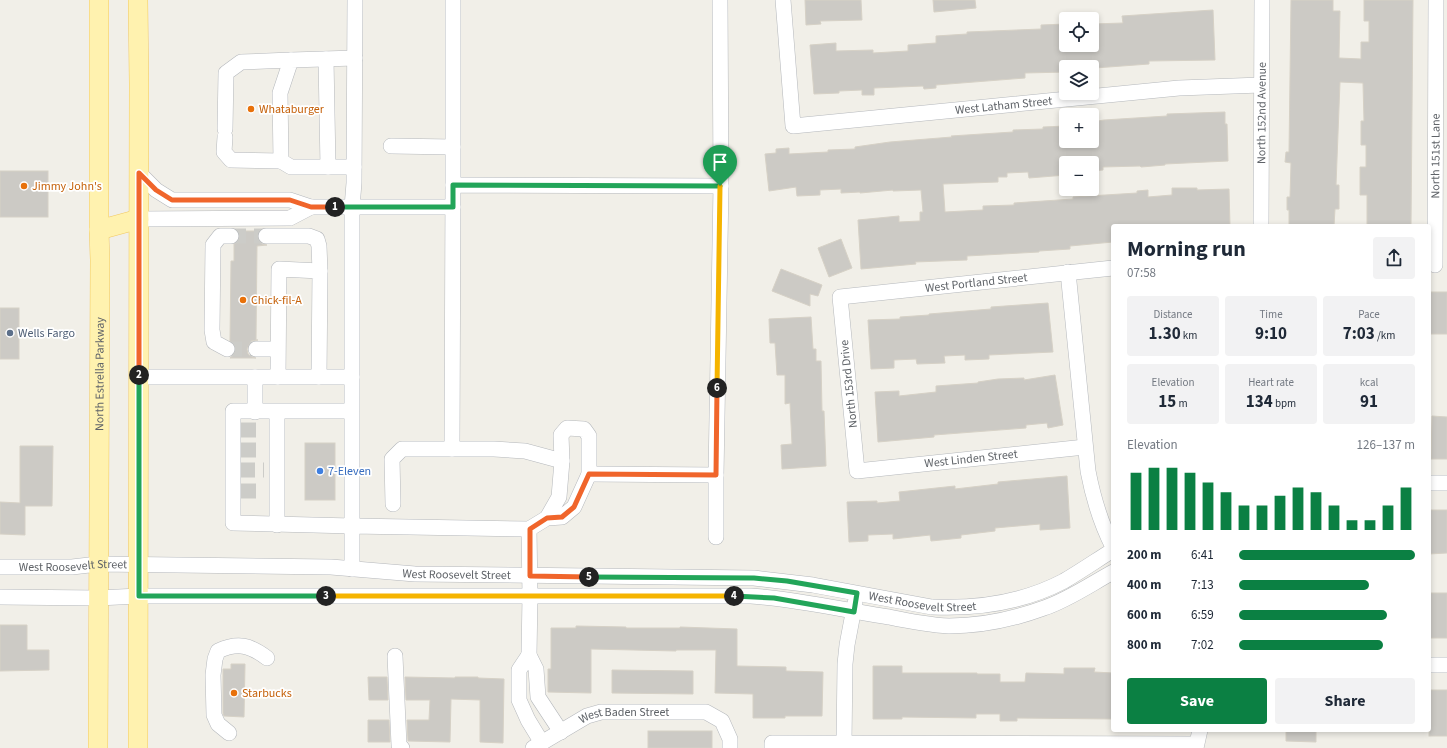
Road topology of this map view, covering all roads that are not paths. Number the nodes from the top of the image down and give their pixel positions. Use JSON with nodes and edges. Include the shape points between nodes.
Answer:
{"nodes":[{"id":1,"x":99,"y":0,"type":"edge"},
{"id":2,"x":138,"y":0,"type":"edge"},
{"id":3,"x":355,"y":0,"type":"edge"},
{"id":4,"x":453,"y":0,"type":"edge"},
{"id":5,"x":720,"y":0,"type":"edge"},
{"id":6,"x":783,"y":0,"type":"edge"},
{"id":7,"x":1262,"y":0,"type":"edge"},
{"id":8,"x":1436,"y":0,"type":"edge"},
{"id":9,"x":355,"y":58,"type":"junction"},
{"id":10,"x":291,"y":60,"type":"junction"},
{"id":11,"x":326,"y":60,"type":"junction"},
{"id":12,"x":1262,"y":85,"type":"junction"},
{"id":13,"x":1442,"y":93,"type":"edge"},
{"id":14,"x":391,"y":146,"type":"dead end"},
{"id":15,"x":453,"y":147,"type":"junction"},
{"id":16,"x":281,"y":161,"type":"junction"},
{"id":17,"x":328,"y":167,"type":"junction"},
{"id":18,"x":354,"y":167,"type":"junction"},
{"id":19,"x":139,"y":173,"type":"junction"},
{"id":20,"x":453,"y":185,"type":"junction"},
{"id":21,"x":720,"y":186,"type":"junction"},
{"id":22,"x":311,"y":207,"type":"junction"},
{"id":23,"x":352,"y":207,"type":"junction"},
{"id":24,"x":453,"y":207,"type":"junction"},
{"id":25,"x":139,"y":219,"type":"junction"},
{"id":26,"x":1261,"y":224,"type":"edge"},
{"id":27,"x":99,"y":230,"type":"junction"},
{"id":28,"x":231,"y":236,"type":"tunnel mouth"},
{"id":29,"x":266,"y":236,"type":"tunnel mouth"},
{"id":30,"x":1437,"y":265,"type":"edge"},
{"id":31,"x":1111,"y":268,"type":"edge"},
{"id":32,"x":320,"y":271,"type":"junction"},
{"id":33,"x":1068,"y":272,"type":"junction"},
{"id":34,"x":840,"y":297,"type":"joint"},
{"id":35,"x":227,"y":349,"type":"tunnel mouth"},
{"id":36,"x":256,"y":349,"type":"tunnel mouth"},
{"id":37,"x":277,"y":349,"type":"junction"},
{"id":38,"x":139,"y":377,"type":"junction"},
{"id":39,"x":255,"y":377,"type":"junction"},
{"id":40,"x":278,"y":377,"type":"junction"},
{"id":41,"x":319,"y":377,"type":"junction"},
{"id":42,"x":352,"y":377,"type":"junction"},
{"id":43,"x":352,"y":411,"type":"junction"},
{"id":44,"x":255,"y":412,"type":"junction"},
{"id":45,"x":278,"y":412,"type":"junction"},
{"id":46,"x":1085,"y":448,"type":"junction"},
{"id":47,"x":452,"y":449,"type":"junction"},
{"id":48,"x":562,"y":461,"type":"junction"},
{"id":49,"x":857,"y":471,"type":"joint"},
{"id":50,"x":589,"y":474,"type":"junction"},
{"id":51,"x":716,"y":475,"type":"junction"},
{"id":52,"x":1431,"y":483,"type":"edge"},
{"id":53,"x":1447,"y":483,"type":"edge"},
{"id":54,"x":393,"y":504,"type":"dead end"},
{"id":55,"x":547,"y":518,"type":"junction"},
{"id":56,"x":277,"y":525,"type":"junction"},
{"id":57,"x":352,"y":526,"type":"junction"},
{"id":58,"x":530,"y":529,"type":"junction"},
{"id":59,"x":716,"y":537,"type":"dead end"},
{"id":60,"x":1111,"y":543,"type":"edge"},
{"id":61,"x":1111,"y":549,"type":"edge"},
{"id":62,"x":98,"y":564,"type":"junction"},
{"id":63,"x":139,"y":564,"type":"junction"},
{"id":64,"x":0,"y":567,"type":"edge"},
{"id":65,"x":352,"y":569,"type":"junction"},
{"id":66,"x":1111,"y":573,"type":"edge"},
{"id":67,"x":530,"y":576,"type":"junction"},
{"id":68,"x":857,"y":593,"type":"junction"},
{"id":69,"x":139,"y":596,"type":"junction"},
{"id":70,"x":530,"y":596,"type":"junction"},
{"id":71,"x":0,"y":597,"type":"edge"},
{"id":72,"x":98,"y":598,"type":"junction"},
{"id":73,"x":854,"y":612,"type":"junction"},
{"id":74,"x":395,"y":656,"type":"dead end"},
{"id":75,"x":529,"y":656,"type":"junction"},
{"id":76,"x":267,"y":658,"type":"dead end"},
{"id":77,"x":1431,"y":665,"type":"edge"},
{"id":78,"x":1447,"y":665,"type":"edge"},
{"id":79,"x":540,"y":700,"type":"junction"},
{"id":80,"x":522,"y":708,"type":"junction"},
{"id":81,"x":561,"y":732,"type":"junction"},
{"id":82,"x":229,"y":733,"type":"dead end"},
{"id":83,"x":1197,"y":741,"type":"edge"},
{"id":84,"x":844,"y":743,"type":"junction"},
{"id":85,"x":537,"y":745,"type":"edge"},
{"id":86,"x":772,"y":746,"type":"edge"},
{"id":87,"x":98,"y":748,"type":"edge"},
{"id":88,"x":138,"y":748,"type":"edge"},
{"id":89,"x":402,"y":748,"type":"edge"},
{"id":90,"x":730,"y":748,"type":"edge"}],
"edges":[{"from":1,"to":27,"type":"main road","name":"North Estrella Parkway"},
{"from":2,"to":19,"type":"main road"},
{"from":3,"to":9,"type":"street"},
{"from":4,"to":15,"type":"street"},
{"from":5,"to":21,"type":"street"},
{"from":6,"to":12,"type":"street","name":"West Latham Street","via":[[793,126],[1179,88]]},
{"from":7,"to":12,"type":"street","name":"North 152nd Avenue"},
{"from":8,"to":13,"type":"street","name":"North 151st Lane"},
{"from":9,"to":11,"type":"street"},
{"from":9,"to":18,"type":"street"},
{"from":10,"to":11,"type":"street"},
{"from":10,"to":16,"type":"street","via":[[280,93]]},
{"from":10,"to":16,"type":"street","via":[[241,62],[226,73],[224,152],[231,160]]},
{"from":11,"to":17,"type":"street"},
{"from":12,"to":26,"type":"street","name":"North 152nd Avenue"},
{"from":13,"to":30,"type":"street","name":"North 151st Lane"},
{"from":14,"to":15,"type":"street"},
{"from":15,"to":20,"type":"street"},
{"from":16,"to":17,"type":"street","via":[[291,167]]},
{"from":17,"to":18,"type":"street"},
{"from":18,"to":23,"type":"street"},
{"from":19,"to":22,"type":"street","via":[[156,190],[172,200],[290,200]]},
{"from":19,"to":25,"type":"main road"},
{"from":20,"to":21,"type":"street"},
{"from":20,"to":24,"type":"street"},
{"from":21,"to":51,"type":"street"},
{"from":22,"to":23,"type":"street"},
{"from":22,"to":25,"type":"street","via":[[290,218]]},
{"from":23,"to":24,"type":"street"},
{"from":23,"to":42,"type":"street"},
{"from":24,"to":47,"type":"street"},
{"from":25,"to":27,"type":"main road"},
{"from":25,"to":38,"type":"main road"},
{"from":27,"to":62,"type":"main road","name":"North Estrella Parkway"},
{"from":28,"to":35,"type":"street","via":[[220,236],[213,245],[212,330],[214,342]]},
{"from":29,"to":32,"type":"street","via":[[309,236],[317,239]]},
{"from":31,"to":33,"type":"street","name":"West Portland Street"},
{"from":32,"to":37,"type":"street","via":[[279,269]]},
{"from":32,"to":41,"type":"street"},
{"from":33,"to":34,"type":"street","name":"West Portland Street"},
{"from":33,"to":46,"type":"street","name":"West Roosevelt Street"},
{"from":34,"to":49,"type":"street","name":"North 153rd Drive"},
{"from":36,"to":37,"type":"street"},
{"from":37,"to":40,"type":"street"},
{"from":38,"to":39,"type":"street"},
{"from":38,"to":63,"type":"main road"},
{"from":39,"to":40,"type":"street"},
{"from":39,"to":44,"type":"street"},
{"from":40,"to":41,"type":"street"},
{"from":41,"to":42,"type":"street"},
{"from":42,"to":43,"type":"street"},
{"from":43,"to":45,"type":"street"},
{"from":43,"to":57,"type":"street"},
{"from":44,"to":45,"type":"street"},
{"from":44,"to":56,"type":"street","via":[[232,412],[237,430],[237,491],[232,523]]},
{"from":45,"to":56,"type":"street","via":[[270,430],[270,491]]},
{"from":46,"to":49,"type":"street","name":"West Linden Street"},
{"from":46,"to":60,"type":"street","name":"West Roosevelt Street","via":[[1092,492]]},
{"from":47,"to":48,"type":"street","via":[[526,451]]},
{"from":47,"to":54,"type":"street","via":[[402,449],[392,459]]},
{"from":48,"to":50,"type":"street","via":[[561,435],[567,428],[584,429],[589,436]]},
{"from":48,"to":55,"type":"street","via":[[559,497]]},
{"from":50,"to":51,"type":"street"},
{"from":50,"to":55,"type":"street","via":[[574,507],[562,517]]},
{"from":51,"to":59,"type":"street"},
{"from":52,"to":53,"type":"street"},
{"from":55,"to":58,"type":"street"},
{"from":56,"to":57,"type":"street"},
{"from":57,"to":58,"type":"street"},
{"from":57,"to":65,"type":"street"},
{"from":58,"to":67,"type":"street"},
{"from":61,"to":68,"type":"street","name":"West Roosevelt Street","via":[[1069,578],[1048,588],[993,604],[932,607]]},
{"from":62,"to":63,"type":"street","name":"West Roosevelt Street"},
{"from":62,"to":64,"type":"street","name":"West Roosevelt Street","via":[[72,567]]},
{"from":62,"to":72,"type":"main road","name":"North Estrella Parkway"},
{"from":63,"to":65,"type":"street","name":"West Roosevelt Street"},
{"from":63,"to":69,"type":"main road"},
{"from":65,"to":67,"type":"street","name":"West Roosevelt Street","via":[[415,574]]},
{"from":66,"to":73,"type":"street","name":"West Roosevelt Street","via":[[1045,608],[981,623],[949,626]]},
{"from":67,"to":68,"type":"street","name":"West Roosevelt Street","via":[[754,578]]},
{"from":67,"to":70,"type":"street"},
{"from":68,"to":73,"type":"street"},
{"from":69,"to":70,"type":"street","name":"West Roosevelt Street"},
{"from":69,"to":72,"type":"street","name":"West Roosevelt Street"},
{"from":69,"to":88,"type":"main road"},
{"from":70,"to":73,"type":"street","name":"West Roosevelt Street","via":[[751,596],[795,600]]},
{"from":70,"to":75,"type":"street"},
{"from":71,"to":72,"type":"street","name":"West Roosevelt Street"},
{"from":72,"to":87,"type":"main road","name":"North Estrella Parkway"},
{"from":73,"to":84,"type":"street","via":[[845,664]]},
{"from":74,"to":89,"type":"street","via":[[399,745]]},
{"from":75,"to":79,"type":"street","via":[[536,669]]},
{"from":75,"to":80,"type":"street","via":[[519,670],[519,700]]},
{"from":76,"to":82,"type":"street","via":[[255,649],[243,646],[218,651],[213,675],[214,715],[218,724]]},
{"from":77,"to":78,"type":"street"},
{"from":79,"to":80,"type":"street"},
{"from":79,"to":81,"type":"street"},
{"from":80,"to":85,"type":"street"},
{"from":81,"to":85,"type":"street","name":"West Baden Street"},
{"from":81,"to":90,"type":"street","name":"West Baden Street","via":[[587,716],[601,712],[706,712],[722,721],[730,739]]},
{"from":83,"to":84,"type":"street"},
{"from":84,"to":86,"type":"street"}]}
